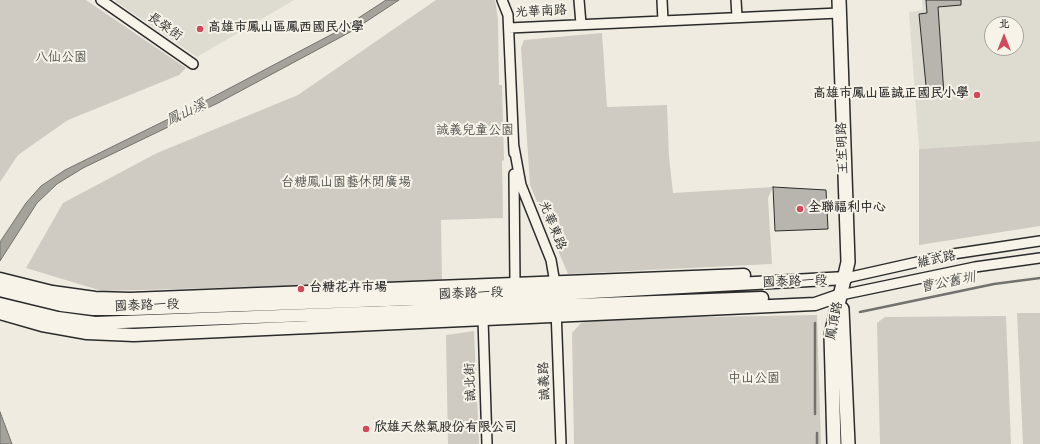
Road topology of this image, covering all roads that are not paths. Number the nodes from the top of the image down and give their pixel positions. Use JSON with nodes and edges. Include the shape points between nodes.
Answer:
{"nodes":[{"id":1,"x":502,"y":0,"type":"edge"},
{"id":2,"x":579,"y":0,"type":"edge"},
{"id":3,"x":662,"y":0,"type":"edge"},
{"id":4,"x":736,"y":0,"type":"edge"},
{"id":5,"x":104,"y":1,"type":"edge"},
{"id":6,"x":839,"y":6,"type":"edge"},
{"id":7,"x":737,"y":17,"type":"junction"},
{"id":8,"x":663,"y":21,"type":"junction"},
{"id":9,"x":581,"y":24,"type":"junction"},
{"id":10,"x":509,"y":28,"type":"junction"},
{"id":11,"x":193,"y":64,"type":"dead end"},
{"id":12,"x":514,"y":147,"type":"junction"},
{"id":13,"x":1040,"y":241,"type":"edge"},
{"id":14,"x":1040,"y":258,"type":"edge"},
{"id":15,"x":846,"y":278,"type":"junction"},
{"id":16,"x":516,"y":284,"type":"junction"},
{"id":17,"x":4,"y":286,"type":"edge"},
{"id":18,"x":841,"y":295,"type":"junction"},
{"id":19,"x":556,"y":300,"type":"junction"},
{"id":20,"x":1,"y":309,"type":"edge"},
{"id":21,"x":483,"y":319,"type":"junction"},
{"id":22,"x":487,"y":444,"type":"edge"},
{"id":23,"x":561,"y":444,"type":"edge"},
{"id":24,"x":834,"y":444,"type":"edge"},
{"id":25,"x":848,"y":444,"type":"edge"}],
"edges":[{"from":1,"to":10,"type":"street","name":"光華東路","via":[[508,15]]},
{"from":2,"to":9,"type":"street"},
{"from":3,"to":8,"type":"street"},
{"from":4,"to":7,"type":"street"},
{"from":5,"to":11,"type":"street","name":"長榮街"},
{"from":6,"to":7,"type":"street","name":"光華南路"},
{"from":6,"to":15,"type":"main road","name":"王生明路","via":[[848,262]]},
{"from":7,"to":8,"type":"street","name":"光華南路"},
{"from":8,"to":9,"type":"street","name":"光華南路"},
{"from":9,"to":10,"type":"street","name":"光華南路"},
{"from":10,"to":12,"type":"street","name":"光華東路"},
{"from":12,"to":16,"type":"street","name":"光華東路"},
{"from":12,"to":19,"type":"street","name":"光華東路","via":[[521,185],[550,260]]},
{"from":13,"to":15,"type":"street","name":"維武路","via":[[953,254]]},
{"from":14,"to":18,"type":"street","name":"維武路","via":[[975,267]]},
{"from":15,"to":18,"type":"main road","name":"王生明路"},
{"from":15,"to":19,"type":"street","name":"國泰路一段","via":[[612,286]]},
{"from":16,"to":17,"type":"street","name":"國泰路一段","via":[[130,298],[88,297]]},
{"from":16,"to":19,"type":"street","name":"國泰路一段"},
{"from":17,"to":19,"type":"street","name":"國泰路一段","via":[[61,305],[93,309]]},
{"from":18,"to":19,"type":"street","name":"國泰路一段"},
{"from":18,"to":24,"type":"main road","name":"鳳頂路","via":[[831,335]]},
{"from":18,"to":25,"type":"main road","name":"鳳頂路"},
{"from":19,"to":20,"type":"street","name":"國泰路一段","via":[[95,323]]},
{"from":19,"to":21,"type":"street","name":"國泰路一段"},
{"from":19,"to":23,"type":"street","name":"誠義路"},
{"from":20,"to":21,"type":"street","name":"國泰路一段","via":[[42,325],[87,333],[134,335]]},
{"from":21,"to":22,"type":"street","name":"誠北街"}]}
